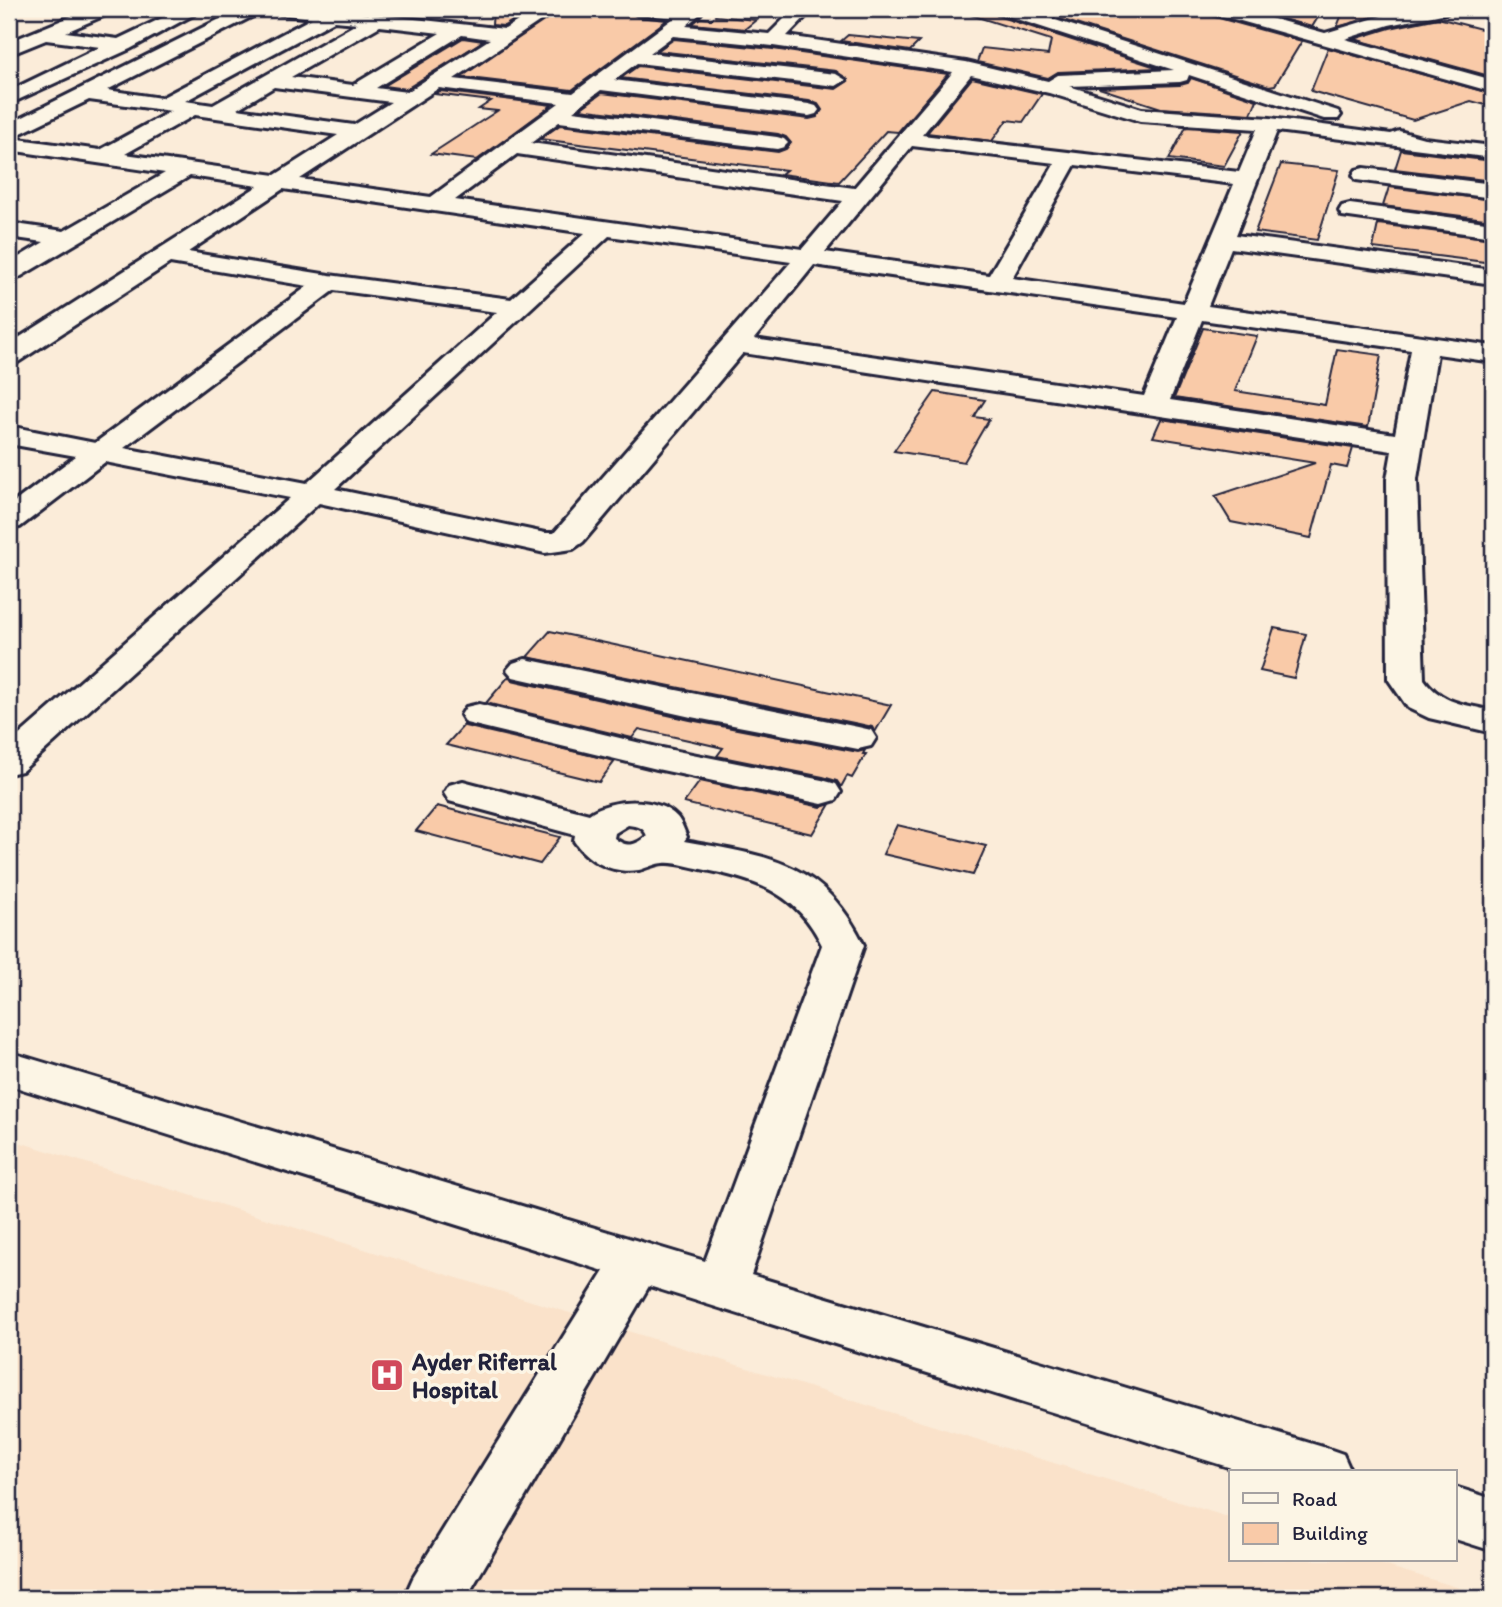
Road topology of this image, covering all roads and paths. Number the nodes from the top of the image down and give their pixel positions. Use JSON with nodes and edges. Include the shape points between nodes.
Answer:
{"nodes":[{"id":1,"x":104,"y":9,"type":"edge"},
{"id":2,"x":195,"y":9,"type":"edge"},
{"id":3,"x":253,"y":9,"type":"edge"},
{"id":4,"x":280,"y":9,"type":"edge"},
{"id":5,"x":549,"y":9,"type":"edge"},
{"id":6,"x":637,"y":9,"type":"edge"},
{"id":7,"x":804,"y":9,"type":"edge"},
{"id":8,"x":1004,"y":9,"type":"edge"},
{"id":9,"x":1218,"y":9,"type":"edge"},
{"id":10,"x":1240,"y":9,"type":"edge"},
{"id":11,"x":1441,"y":9,"type":"edge"},
{"id":12,"x":325,"y":12,"type":"edge"},
{"id":13,"x":694,"y":12,"type":"edge"},
{"id":14,"x":377,"y":20,"type":"junction"},
{"id":15,"x":458,"y":30,"type":"junction"},
{"id":16,"x":671,"y":30,"type":"junction"},
{"id":17,"x":44,"y":34,"type":"junction"},
{"id":18,"x":507,"y":35,"type":"junction"},
{"id":19,"x":1331,"y":37,"type":"junction"},
{"id":20,"x":773,"y":40,"type":"junction"},
{"id":21,"x":120,"y":44,"type":"junction"},
{"id":22,"x":9,"y":49,"type":"edge"},
{"id":23,"x":170,"y":52,"type":"junction"},
{"id":24,"x":860,"y":52,"type":"junction"},
{"id":25,"x":633,"y":57,"type":"junction"},
{"id":26,"x":966,"y":68,"type":"junction"},
{"id":27,"x":1207,"y":75,"type":"junction"},
{"id":28,"x":836,"y":80,"type":"junction"},
{"id":29,"x":272,"y":81,"type":"junction"},
{"id":30,"x":434,"y":82,"type":"junction"},
{"id":31,"x":1028,"y":82,"type":"junction"},
{"id":32,"x":596,"y":84,"type":"junction"},
{"id":33,"x":1493,"y":84,"type":"edge"},
{"id":34,"x":355,"y":92,"type":"junction"},
{"id":35,"x":85,"y":93,"type":"junction"},
{"id":36,"x":9,"y":98,"type":"edge"},
{"id":37,"x":410,"y":98,"type":"junction"},
{"id":38,"x":576,"y":99,"type":"junction"},
{"id":39,"x":165,"y":104,"type":"junction"},
{"id":40,"x":192,"y":108,"type":"junction"},
{"id":41,"x":809,"y":110,"type":"junction"},
{"id":42,"x":218,"y":111,"type":"junction"},
{"id":43,"x":554,"y":115,"type":"junction"},
{"id":44,"x":1270,"y":124,"type":"junction"},
{"id":45,"x":9,"y":132,"type":"edge"},
{"id":46,"x":357,"y":132,"type":"junction"},
{"id":47,"x":135,"y":139,"type":"junction"},
{"id":48,"x":906,"y":139,"type":"junction"},
{"id":49,"x":1376,"y":139,"type":"junction"},
{"id":50,"x":777,"y":143,"type":"junction"},
{"id":51,"x":9,"y":144,"type":"edge"},
{"id":52,"x":175,"y":144,"type":"dead end"},
{"id":53,"x":1422,"y":144,"type":"junction"},
{"id":54,"x":513,"y":148,"type":"junction"},
{"id":55,"x":1493,"y":152,"type":"edge"},
{"id":56,"x":104,"y":157,"type":"junction"},
{"id":57,"x":283,"y":159,"type":"dead end"},
{"id":58,"x":1068,"y":159,"type":"junction"},
{"id":59,"x":310,"y":162,"type":"junction"},
{"id":60,"x":187,"y":169,"type":"junction"},
{"id":61,"x":1364,"y":175,"type":"junction"},
{"id":62,"x":737,"y":178,"type":"junction"},
{"id":63,"x":1245,"y":179,"type":"junction"},
{"id":64,"x":279,"y":182,"type":"junction"},
{"id":65,"x":1493,"y":191,"type":"edge"},
{"id":66,"x":859,"y":195,"type":"junction"},
{"id":67,"x":436,"y":204,"type":"junction"},
{"id":68,"x":1350,"y":211,"type":"junction"},
{"id":69,"x":604,"y":228,"type":"junction"},
{"id":70,"x":9,"y":230,"type":"edge"},
{"id":71,"x":1493,"y":230,"type":"edge"},
{"id":72,"x":69,"y":239,"type":"junction"},
{"id":73,"x":1223,"y":240,"type":"junction"},
{"id":74,"x":165,"y":255,"type":"junction"},
{"id":75,"x":1338,"y":255,"type":"junction"},
{"id":76,"x":809,"y":257,"type":"junction"},
{"id":77,"x":9,"y":273,"type":"edge"},
{"id":78,"x":1493,"y":277,"type":"edge"},
{"id":79,"x":329,"y":282,"type":"junction"},
{"id":80,"x":996,"y":285,"type":"junction"},
{"id":81,"x":516,"y":307,"type":"junction"},
{"id":82,"x":1190,"y":312,"type":"junction"},
{"id":83,"x":736,"y":344,"type":"junction"},
{"id":84,"x":1425,"y":345,"type":"junction"},
{"id":85,"x":1493,"y":354,"type":"edge"},
{"id":86,"x":9,"y":356,"type":"edge"},
{"id":87,"x":1153,"y":407,"type":"junction"},
{"id":88,"x":9,"y":435,"type":"edge"},
{"id":89,"x":1407,"y":444,"type":"junction"},
{"id":90,"x":100,"y":454,"type":"junction"},
{"id":91,"x":313,"y":493,"type":"junction"},
{"id":92,"x":9,"y":520,"type":"edge"},
{"id":93,"x":525,"y":670,"type":"dead end"},
{"id":94,"x":691,"y":706,"type":"junction"},
{"id":95,"x":479,"y":715,"type":"dead end"},
{"id":96,"x":1493,"y":722,"type":"edge"},
{"id":97,"x":858,"y":738,"type":"dead end"},
{"id":98,"x":657,"y":758,"type":"junction"},
{"id":99,"x":9,"y":762,"type":"edge"},
{"id":100,"x":822,"y":792,"type":"dead end"},
{"id":101,"x":463,"y":793,"type":"dead end"},
{"id":102,"x":612,"y":821,"type":"junction"},
{"id":103,"x":9,"y":1068,"type":"edge"},
{"id":104,"x":637,"y":1261,"type":"junction"},
{"id":105,"x":721,"y":1287,"type":"junction"},
{"id":106,"x":1316,"y":1470,"type":"edge"},
{"id":107,"x":1456,"y":1513,"type":"edge"},
{"id":108,"x":1493,"y":1525,"type":"edge"},
{"id":109,"x":433,"y":1598,"type":"edge"}],
"edges":[{"from":1,"to":17,"type":"street"},
{"from":2,"to":21,"type":"street"},
{"from":3,"to":23,"type":"street"},
{"from":4,"to":12,"type":"street"},
{"from":5,"to":18,"type":"street"},
{"from":6,"to":13,"type":"street"},
{"from":7,"to":20,"type":"street"},
{"from":8,"to":27,"type":"street"},
{"from":9,"to":19,"type":"street"},
{"from":10,"to":19,"type":"street"},
{"from":11,"to":19,"type":"street"},
{"from":12,"to":14,"type":"street"},
{"from":12,"to":39,"type":"street"},
{"from":13,"to":16,"type":"street"},
{"from":14,"to":15,"type":"street"},
{"from":14,"to":29,"type":"street"},
{"from":15,"to":18,"type":"street"},
{"from":15,"to":34,"type":"street"},
{"from":16,"to":20,"type":"street"},
{"from":16,"to":25,"type":"street"},
{"from":17,"to":21,"type":"street"},
{"from":17,"to":22,"type":"street"},
{"from":18,"to":30,"type":"street"},
{"from":19,"to":33,"type":"street"},
{"from":20,"to":24,"type":"street"},
{"from":21,"to":23,"type":"street"},
{"from":21,"to":36,"type":"street"},
{"from":23,"to":35,"type":"street"},
{"from":24,"to":26,"type":"street"},
{"from":24,"to":28,"type":"street"},
{"from":25,"to":28,"type":"street"},
{"from":25,"to":32,"type":"street"},
{"from":26,"to":31,"type":"street"},
{"from":26,"to":48,"type":"street"},
{"from":27,"to":31,"type":"street"},
{"from":27,"to":53,"type":"street"},
{"from":28,"to":41,"type":"street"},
{"from":29,"to":34,"type":"street"},
{"from":29,"to":42,"type":"street"},
{"from":30,"to":37,"type":"street"},
{"from":30,"to":38,"type":"street"},
{"from":31,"to":44,"type":"street","via":[[1140,115]]},
{"from":32,"to":38,"type":"street"},
{"from":32,"to":41,"type":"street"},
{"from":34,"to":37,"type":"street"},
{"from":35,"to":39,"type":"street"},
{"from":35,"to":45,"type":"street"},
{"from":37,"to":46,"type":"street"},
{"from":38,"to":43,"type":"street"},
{"from":39,"to":40,"type":"street"},
{"from":40,"to":42,"type":"street"},
{"from":40,"to":47,"type":"street"},
{"from":41,"to":50,"type":"street"},
{"from":42,"to":46,"type":"street"},
{"from":43,"to":50,"type":"street"},
{"from":43,"to":54,"type":"street"},
{"from":44,"to":49,"type":"street"},
{"from":44,"to":63,"type":"street"},
{"from":46,"to":59,"type":"street"},
{"from":47,"to":52,"type":"street"},
{"from":47,"to":56,"type":"street"},
{"from":48,"to":58,"type":"street"},
{"from":48,"to":66,"type":"street"},
{"from":49,"to":53,"type":"street"},
{"from":49,"to":61,"type":"street"},
{"from":50,"to":62,"type":"street"},
{"from":51,"to":56,"type":"street"},
{"from":53,"to":55,"type":"street"},
{"from":54,"to":62,"type":"street"},
{"from":54,"to":67,"type":"street"},
{"from":56,"to":60,"type":"street"},
{"from":57,"to":59,"type":"street"},
{"from":58,"to":63,"type":"street"},
{"from":58,"to":80,"type":"street"},
{"from":59,"to":64,"type":"street"},
{"from":60,"to":64,"type":"street"},
{"from":60,"to":72,"type":"street"},
{"from":61,"to":65,"type":"street"},
{"from":61,"to":68,"type":"street"},
{"from":62,"to":66,"type":"street"},
{"from":63,"to":73,"type":"street"},
{"from":64,"to":67,"type":"street"},
{"from":64,"to":74,"type":"street"},
{"from":66,"to":76,"type":"street"},
{"from":67,"to":69,"type":"street"},
{"from":68,"to":71,"type":"street"},
{"from":68,"to":75,"type":"street"},
{"from":69,"to":76,"type":"street"},
{"from":69,"to":81,"type":"street"},
{"from":70,"to":72,"type":"street"},
{"from":72,"to":77,"type":"street"},
{"from":73,"to":75,"type":"street"},
{"from":73,"to":82,"type":"street"},
{"from":74,"to":79,"type":"street"},
{"from":74,"to":86,"type":"street"},
{"from":75,"to":78,"type":"street"},
{"from":76,"to":80,"type":"street"},
{"from":76,"to":83,"type":"street"},
{"from":79,"to":81,"type":"street"},
{"from":79,"to":90,"type":"street"},
{"from":80,"to":82,"type":"street"},
{"from":81,"to":91,"type":"street"},
{"from":82,"to":84,"type":"street"},
{"from":82,"to":87,"type":"street"},
{"from":83,"to":87,"type":"street"},
{"from":83,"to":91,"type":"street","via":[[562,542],[545,543]]},
{"from":84,"to":85,"type":"street"},
{"from":84,"to":89,"type":"street"},
{"from":87,"to":89,"type":"street"},
{"from":88,"to":90,"type":"street"},
{"from":89,"to":96,"type":"street","via":[[1402,480],[1406,679],[1421,700]]},
{"from":90,"to":91,"type":"street"},
{"from":90,"to":92,"type":"street"},
{"from":91,"to":99,"type":"street"},
{"from":93,"to":94,"type":"street"},
{"from":94,"to":97,"type":"street"},
{"from":94,"to":98,"type":"street"},
{"from":95,"to":98,"type":"street"},
{"from":98,"to":100,"type":"street"},
{"from":98,"to":102,"type":"street"},
{"from":101,"to":102,"type":"street"},
{"from":102,"to":105,"type":"street","via":[[648,816],[662,824],[667,836],[659,849],[758,867],[809,897],[831,920],[843,945]]},
{"from":103,"to":104,"type":"street"},
{"from":104,"to":105,"type":"street"},
{"from":104,"to":109,"type":"street"},
{"from":105,"to":106,"type":"street"},
{"from":107,"to":108,"type":"street"}]}
